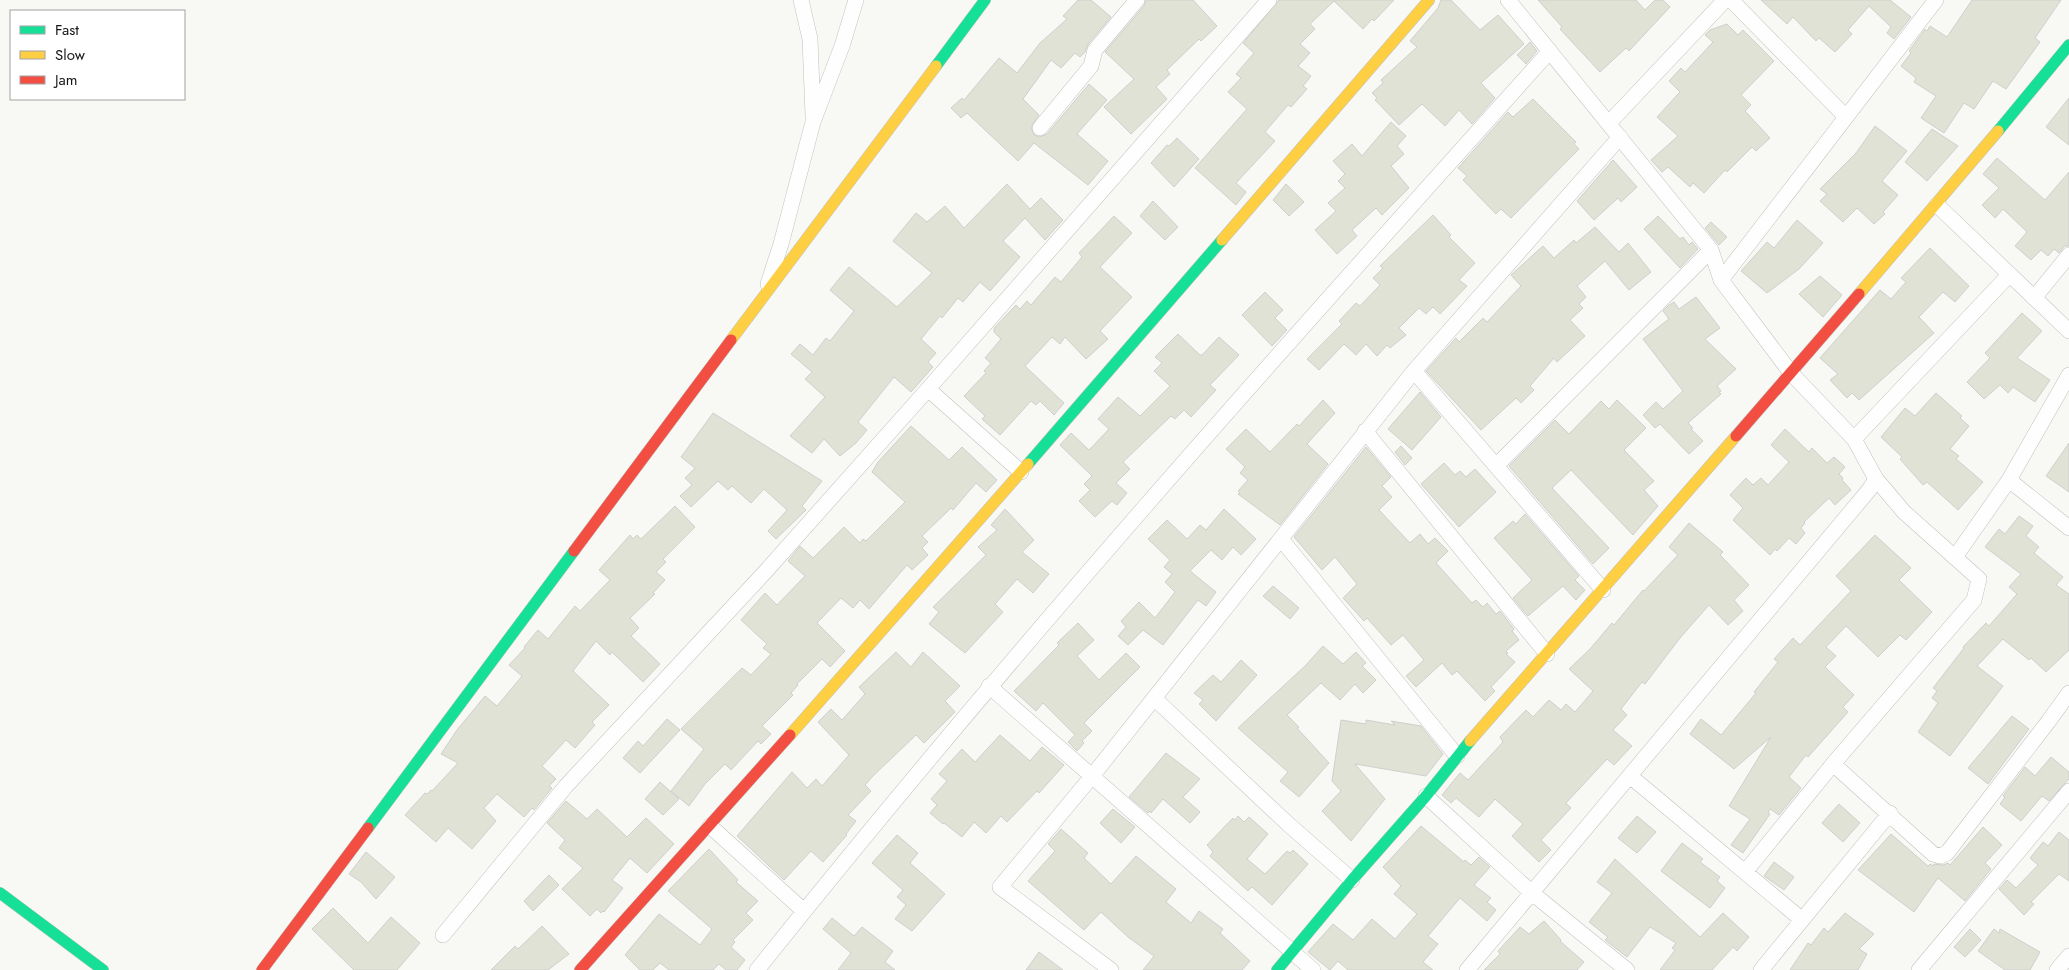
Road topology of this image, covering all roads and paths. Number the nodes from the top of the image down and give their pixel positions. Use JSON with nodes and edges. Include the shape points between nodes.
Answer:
{"nodes":[{"id":1,"x":801,"y":0,"type":"edge"},
{"id":2,"x":856,"y":0,"type":"edge"},
{"id":3,"x":985,"y":0,"type":"edge"},
{"id":4,"x":1137,"y":0,"type":"edge"},
{"id":5,"x":1269,"y":0,"type":"edge"},
{"id":6,"x":1429,"y":0,"type":"edge"},
{"id":7,"x":1508,"y":0,"type":"edge"},
{"id":8,"x":1725,"y":0,"type":"edge"},
{"id":9,"x":1731,"y":0,"type":"edge"},
{"id":10,"x":1936,"y":0,"type":"edge"},
{"id":11,"x":2069,"y":45,"type":"edge"},
{"id":12,"x":1550,"y":51,"type":"junction"},
{"id":13,"x":1846,"y":117,"type":"junction"},
{"id":14,"x":813,"y":122,"type":"junction"},
{"id":15,"x":1609,"y":123,"type":"junction"},
{"id":16,"x":1040,"y":128,"type":"dead end"},
{"id":17,"x":1620,"y":137,"type":"junction"},
{"id":18,"x":1937,"y":205,"type":"junction"},
{"id":19,"x":1711,"y":250,"type":"junction"},
{"id":20,"x":2069,"y":256,"type":"edge"},
{"id":21,"x":2009,"y":275,"type":"junction"},
{"id":22,"x":1721,"y":280,"type":"junction"},
{"id":23,"x":763,"y":297,"type":"junction"},
{"id":24,"x":2034,"y":298,"type":"junction"},
{"id":25,"x":2069,"y":331,"type":"edge"},
{"id":26,"x":1414,"y":371,"type":"junction"},
{"id":27,"x":1791,"y":373,"type":"junction"},
{"id":28,"x":2069,"y":375,"type":"edge"},
{"id":29,"x":928,"y":389,"type":"junction"},
{"id":30,"x":1365,"y":431,"type":"junction"},
{"id":31,"x":1854,"y":439,"type":"junction"},
{"id":32,"x":1496,"y":466,"type":"junction"},
{"id":33,"x":1021,"y":472,"type":"junction"},
{"id":34,"x":1876,"y":479,"type":"junction"},
{"id":35,"x":2009,"y":480,"type":"junction"},
{"id":36,"x":2069,"y":528,"type":"edge"},
{"id":37,"x":1281,"y":539,"type":"junction"},
{"id":38,"x":1955,"y":557,"type":"junction"},
{"id":39,"x":1603,"y":590,"type":"junction"},
{"id":40,"x":1547,"y":654,"type":"junction"},
{"id":41,"x":989,"y":686,"type":"junction"},
{"id":42,"x":2069,"y":693,"type":"edge"},
{"id":43,"x":1154,"y":698,"type":"junction"},
{"id":44,"x":1457,"y":756,"type":"junction"},
{"id":45,"x":1834,"y":764,"type":"junction"},
{"id":46,"x":1093,"y":775,"type":"junction"},
{"id":47,"x":1630,"y":776,"type":"junction"},
{"id":48,"x":2069,"y":791,"type":"edge"},
{"id":49,"x":1426,"y":796,"type":"junction"},
{"id":50,"x":1890,"y":813,"type":"junction"},
{"id":51,"x":710,"y":826,"type":"junction"},
{"id":52,"x":1745,"y":872,"type":"junction"},
{"id":53,"x":1352,"y":880,"type":"junction"},
{"id":54,"x":0,"y":893,"type":"edge"},
{"id":55,"x":1532,"y":893,"type":"junction"},
{"id":56,"x":804,"y":911,"type":"junction"},
{"id":57,"x":1801,"y":919,"type":"junction"},
{"id":58,"x":443,"y":935,"type":"dead end"},
{"id":59,"x":1292,"y":952,"type":"junction"},
{"id":60,"x":2069,"y":956,"type":"edge"},
{"id":61,"x":103,"y":970,"type":"edge"},
{"id":62,"x":262,"y":970,"type":"edge"},
{"id":63,"x":580,"y":970,"type":"edge"},
{"id":64,"x":757,"y":970,"type":"edge"},
{"id":65,"x":1111,"y":970,"type":"edge"},
{"id":66,"x":1277,"y":970,"type":"edge"},
{"id":67,"x":1313,"y":970,"type":"edge"},
{"id":68,"x":1467,"y":970,"type":"edge"},
{"id":69,"x":1627,"y":970,"type":"edge"},
{"id":70,"x":1761,"y":970,"type":"edge"},
{"id":71,"x":1919,"y":970,"type":"edge"},
{"id":72,"x":2057,"y":970,"type":"edge"}],
"edges":[{"from":1,"to":14,"type":"street","via":[[810,39]]},
{"from":2,"to":14,"type":"street"},
{"from":3,"to":23,"type":"street"},
{"from":4,"to":16,"type":"street","via":[[1095,50],[1091,66]]},
{"from":5,"to":29,"type":"street"},
{"from":6,"to":33,"type":"street"},
{"from":7,"to":12,"type":"street"},
{"from":8,"to":15,"type":"street"},
{"from":9,"to":13,"type":"street"},
{"from":10,"to":13,"type":"street"},
{"from":11,"to":18,"type":"street"},
{"from":12,"to":15,"type":"street"},
{"from":12,"to":41,"type":"street","via":[[1239,398]]},
{"from":13,"to":22,"type":"street"},
{"from":14,"to":23,"type":"street","via":[[781,244]]},
{"from":15,"to":17,"type":"street"},
{"from":17,"to":19,"type":"street"},
{"from":17,"to":26,"type":"street"},
{"from":18,"to":21,"type":"street"},
{"from":18,"to":27,"type":"street"},
{"from":19,"to":22,"type":"street"},
{"from":19,"to":32,"type":"street"},
{"from":20,"to":24,"type":"street"},
{"from":21,"to":24,"type":"street"},
{"from":21,"to":31,"type":"street"},
{"from":22,"to":27,"type":"street"},
{"from":23,"to":62,"type":"street"},
{"from":24,"to":25,"type":"street"},
{"from":26,"to":30,"type":"street"},
{"from":26,"to":32,"type":"street"},
{"from":27,"to":31,"type":"street"},
{"from":27,"to":39,"type":"street"},
{"from":28,"to":35,"type":"street"},
{"from":29,"to":33,"type":"street"},
{"from":29,"to":58,"type":"street","via":[[766,571],[566,786]]},
{"from":30,"to":37,"type":"street"},
{"from":30,"to":40,"type":"street"},
{"from":31,"to":34,"type":"street"},
{"from":32,"to":39,"type":"street"},
{"from":33,"to":51,"type":"street"},
{"from":34,"to":38,"type":"street","via":[[1904,512]]},
{"from":34,"to":47,"type":"street"},
{"from":35,"to":36,"type":"street"},
{"from":35,"to":38,"type":"street"},
{"from":37,"to":43,"type":"street"},
{"from":37,"to":44,"type":"street"},
{"from":38,"to":45,"type":"street","via":[[1979,579],[1974,600]]},
{"from":39,"to":40,"type":"street"},
{"from":40,"to":44,"type":"street"},
{"from":41,"to":46,"type":"street"},
{"from":41,"to":56,"type":"street"},
{"from":42,"to":50,"type":"street","via":[[1947,853],[1933,854]]},
{"from":43,"to":46,"type":"street"},
{"from":43,"to":53,"type":"street"},
{"from":44,"to":49,"type":"street"},
{"from":45,"to":50,"type":"street"},
{"from":45,"to":52,"type":"street"},
{"from":46,"to":59,"type":"street"},
{"from":46,"to":65,"type":"street","via":[[1000,887]]},
{"from":47,"to":52,"type":"street"},
{"from":47,"to":55,"type":"street"},
{"from":48,"to":71,"type":"street"},
{"from":49,"to":53,"type":"street"},
{"from":49,"to":55,"type":"street"},
{"from":50,"to":57,"type":"street"},
{"from":51,"to":56,"type":"street"},
{"from":51,"to":63,"type":"street"},
{"from":52,"to":57,"type":"street"},
{"from":53,"to":59,"type":"street"},
{"from":54,"to":61,"type":"street"},
{"from":55,"to":68,"type":"street"},
{"from":55,"to":69,"type":"street"},
{"from":56,"to":64,"type":"street"},
{"from":57,"to":70,"type":"street"},
{"from":59,"to":66,"type":"street"},
{"from":59,"to":67,"type":"street"},
{"from":60,"to":72,"type":"street"}]}
